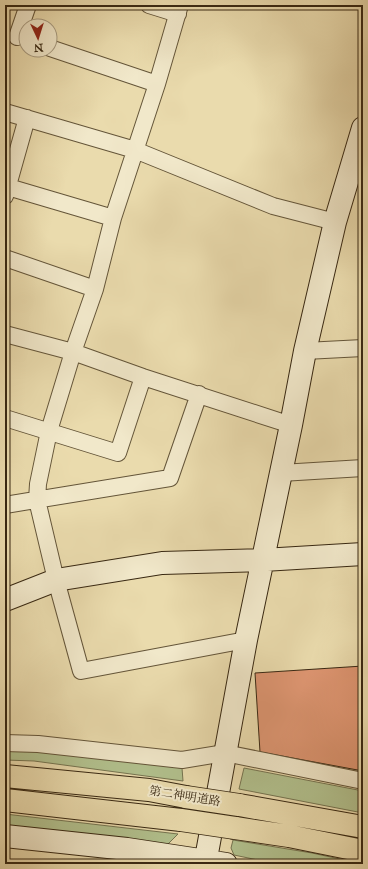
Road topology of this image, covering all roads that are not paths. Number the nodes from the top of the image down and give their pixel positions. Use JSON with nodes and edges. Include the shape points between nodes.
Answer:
{"nodes":[{"id":1,"x":28,"y":5,"type":"edge"},
{"id":2,"x":149,"y":5,"type":"edge"},
{"id":3,"x":179,"y":9,"type":"edge"},
{"id":4,"x":16,"y":37,"type":"edge"},
{"id":5,"x":58,"y":51,"type":"edge"},
{"id":6,"x":158,"y":84,"type":"junction"},
{"id":7,"x":5,"y":112,"type":"edge"},
{"id":8,"x":27,"y":118,"type":"junction"},
{"id":9,"x":363,"y":128,"type":"edge"},
{"id":10,"x":135,"y":150,"type":"junction"},
{"id":11,"x":6,"y":192,"type":"edge"},
{"id":12,"x":114,"y":218,"type":"junction"},
{"id":13,"x":335,"y":222,"type":"junction"},
{"id":14,"x":5,"y":258,"type":"edge"},
{"id":15,"x":95,"y":289,"type":"junction"},
{"id":16,"x":5,"y":334,"type":"edge"},
{"id":17,"x":363,"y":348,"type":"edge"},
{"id":18,"x":305,"y":351,"type":"junction"},
{"id":19,"x":73,"y":352,"type":"junction"},
{"id":20,"x":143,"y":377,"type":"junction"},
{"id":21,"x":199,"y":394,"type":"junction"},
{"id":22,"x":5,"y":418,"type":"edge"},
{"id":23,"x":291,"y":425,"type":"junction"},
{"id":24,"x":49,"y":432,"type":"junction"},
{"id":25,"x":363,"y":468,"type":"edge"},
{"id":26,"x":281,"y":472,"type":"junction"},
{"id":27,"x":37,"y":500,"type":"junction"},
{"id":28,"x":5,"y":505,"type":"edge"},
{"id":29,"x":363,"y":554,"type":"edge"},
{"id":30,"x":263,"y":560,"type":"junction"},
{"id":31,"x":56,"y":580,"type":"junction"},
{"id":32,"x":5,"y":600,"type":"edge"},
{"id":33,"x":246,"y":640,"type":"junction"},
{"id":34,"x":5,"y":743,"type":"edge"},
{"id":35,"x":226,"y":753,"type":"junction"},
{"id":36,"x":5,"y":776,"type":"edge"},
{"id":37,"x":363,"y":781,"type":"edge"},
{"id":38,"x":5,"y":800,"type":"edge"},
{"id":39,"x":363,"y":827,"type":"edge"},
{"id":40,"x":5,"y":836,"type":"edge"},
{"id":41,"x":363,"y":851,"type":"edge"},
{"id":42,"x":212,"y":863,"type":"edge"}],
"edges":[{"from":1,"to":4,"type":"street"},
{"from":2,"to":3,"type":"street"},
{"from":3,"to":6,"type":"street"},
{"from":5,"to":6,"type":"street"},
{"from":6,"to":10,"type":"street"},
{"from":7,"to":8,"type":"street"},
{"from":8,"to":10,"type":"street"},
{"from":8,"to":11,"type":"street"},
{"from":9,"to":13,"type":"street"},
{"from":10,"to":12,"type":"street"},
{"from":10,"to":13,"type":"street","via":[[273,206]]},
{"from":11,"to":12,"type":"street"},
{"from":12,"to":15,"type":"street"},
{"from":13,"to":18,"type":"street"},
{"from":14,"to":15,"type":"street"},
{"from":15,"to":19,"type":"street"},
{"from":16,"to":19,"type":"street"},
{"from":17,"to":18,"type":"street"},
{"from":18,"to":23,"type":"street"},
{"from":19,"to":20,"type":"street"},
{"from":19,"to":24,"type":"street"},
{"from":20,"to":21,"type":"street"},
{"from":20,"to":24,"type":"street","via":[[118,453]]},
{"from":21,"to":23,"type":"street"},
{"from":21,"to":27,"type":"street","via":[[170,478]]},
{"from":22,"to":24,"type":"street"},
{"from":23,"to":26,"type":"street"},
{"from":24,"to":27,"type":"street"},
{"from":25,"to":26,"type":"street"},
{"from":26,"to":30,"type":"street"},
{"from":27,"to":28,"type":"street"},
{"from":27,"to":31,"type":"street"},
{"from":29,"to":30,"type":"street"},
{"from":30,"to":31,"type":"street","via":[[162,563]]},
{"from":30,"to":33,"type":"street"},
{"from":31,"to":32,"type":"street"},
{"from":31,"to":33,"type":"street","via":[[80,671]]},
{"from":33,"to":35,"type":"street"},
{"from":34,"to":35,"type":"street","via":[[38,744],[182,760]]},
{"from":35,"to":37,"type":"street"},
{"from":35,"to":42,"type":"street"},
{"from":36,"to":39,"type":"highway","name":"第二神明道路","bridge":true,"via":[[149,790]]},
{"from":38,"to":41,"type":"highway","name":"第二神明道路","bridge":true,"via":[[181,820],[289,836]]},
{"from":40,"to":42,"type":"street","via":[[127,849]]}]}
